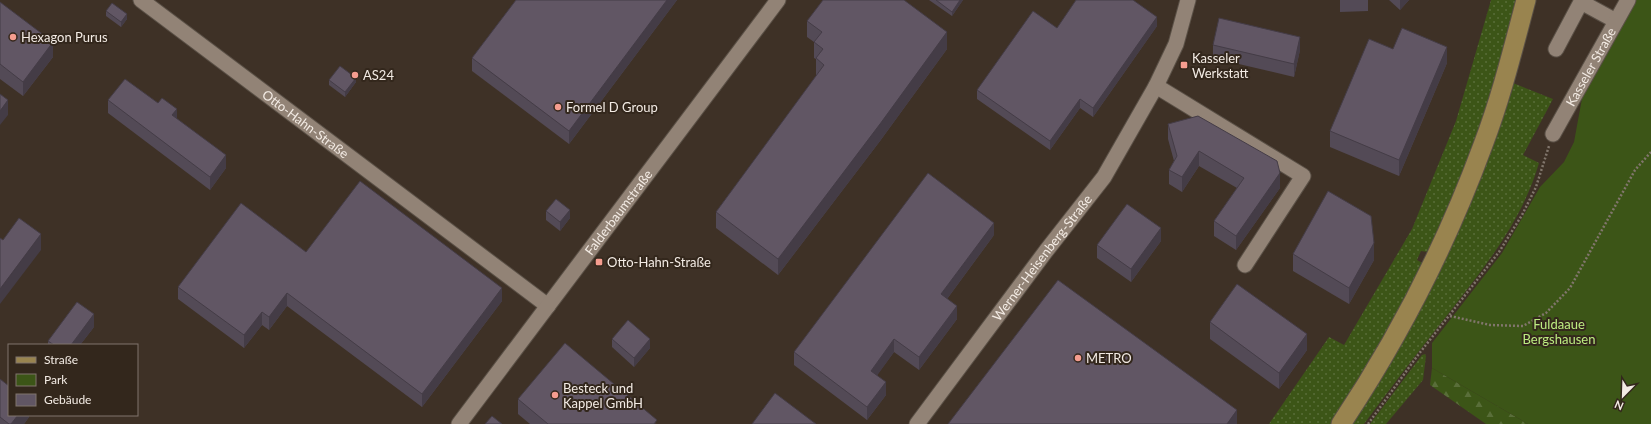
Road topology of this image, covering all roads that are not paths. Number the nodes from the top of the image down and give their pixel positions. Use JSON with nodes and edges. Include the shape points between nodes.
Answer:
{"nodes":[{"id":1,"x":141,"y":0,"type":"edge"},
{"id":2,"x":778,"y":0,"type":"edge"},
{"id":3,"x":1188,"y":0,"type":"edge"},
{"id":4,"x":1526,"y":0,"type":"edge"},
{"id":5,"x":1628,"y":0,"type":"edge"},
{"id":6,"x":1616,"y":21,"type":"junction"},
{"id":7,"x":1556,"y":49,"type":"dead end"},
{"id":8,"x":1156,"y":86,"type":"junction"},
{"id":9,"x":1553,"y":134,"type":"road end"},
{"id":10,"x":1245,"y":265,"type":"dead end"},
{"id":11,"x":548,"y":306,"type":"junction"},
{"id":12,"x":459,"y":424,"type":"edge"},
{"id":13,"x":918,"y":424,"type":"edge"},
{"id":14,"x":1341,"y":424,"type":"edge"}],
"edges":[{"from":1,"to":11,"type":"street","name":"Otto-Hahn-Straße"},
{"from":2,"to":11,"type":"street","name":"Falderbaumstraße"},
{"from":3,"to":8,"type":"street","name":"Werner-Heisenberg-Straße","via":[[1176,44]]},
{"from":4,"to":14,"type":"main road","via":[[1498,101],[1459,207],[1414,302]]},
{"from":5,"to":6,"type":"street","name":"Kasseler Straße"},
{"from":6,"to":7,"type":"street","via":[[1581,2]]},
{"from":6,"to":9,"type":"street","name":"Kasseler Straße"},
{"from":8,"to":10,"type":"street","via":[[1303,176]]},
{"from":8,"to":13,"type":"street","name":"Werner-Heisenberg-Straße","via":[[1104,177]]},
{"from":11,"to":12,"type":"street","name":"Falderbaumstraße"}]}
